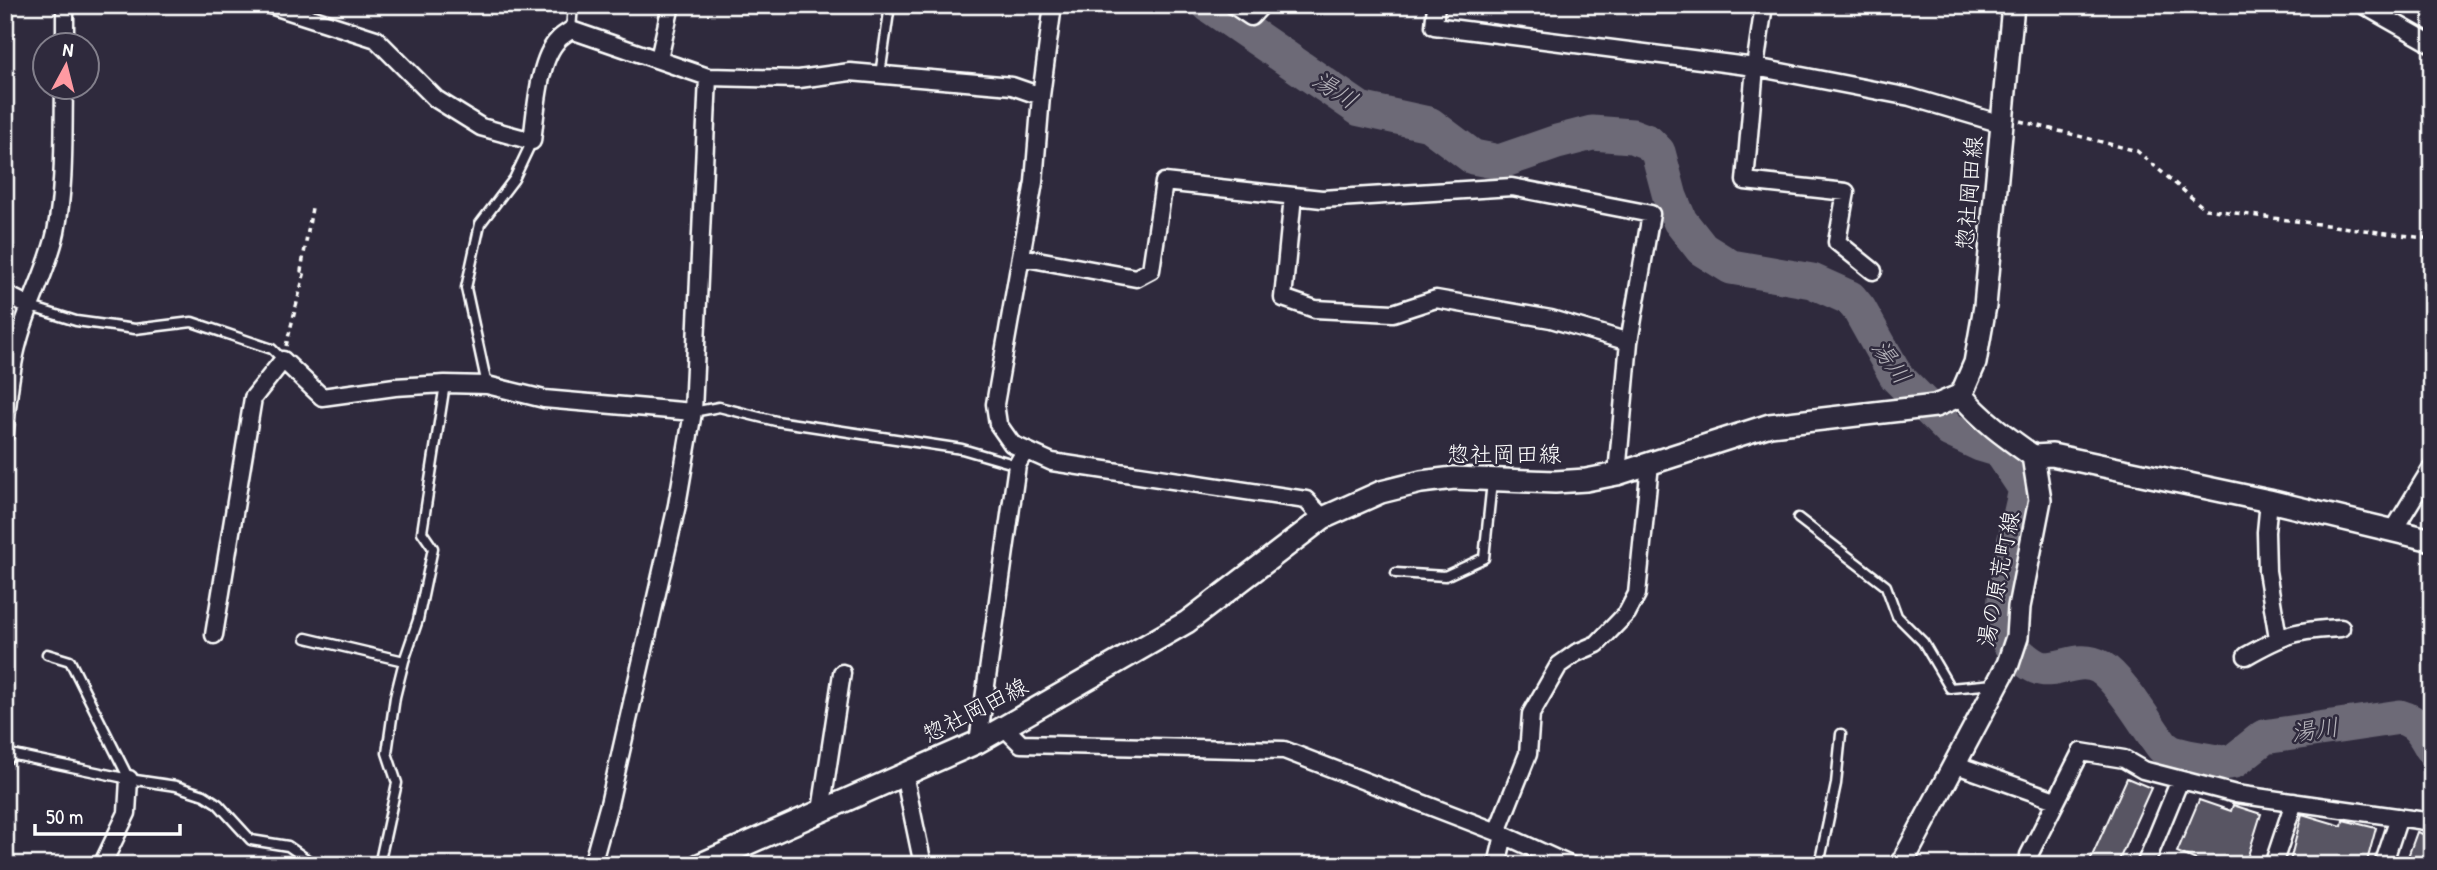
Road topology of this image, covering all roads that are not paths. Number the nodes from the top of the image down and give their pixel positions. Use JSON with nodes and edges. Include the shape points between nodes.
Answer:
{"nodes":[{"id":1,"x":65,"y":5,"type":"edge"},
{"id":2,"x":270,"y":5,"type":"edge"},
{"id":3,"x":573,"y":5,"type":"edge"},
{"id":4,"x":671,"y":5,"type":"edge"},
{"id":5,"x":890,"y":5,"type":"edge"},
{"id":6,"x":1053,"y":5,"type":"edge"},
{"id":7,"x":1233,"y":5,"type":"edge"},
{"id":8,"x":1262,"y":5,"type":"edge"},
{"id":9,"x":1436,"y":5,"type":"edge"},
{"id":10,"x":1764,"y":5,"type":"edge"},
{"id":11,"x":2013,"y":5,"type":"edge"},
{"id":12,"x":2363,"y":5,"type":"edge"},
{"id":13,"x":571,"y":30,"type":"junction"},
{"id":14,"x":65,"y":32,"type":"edge"},
{"id":15,"x":2432,"y":44,"type":"edge"},
{"id":16,"x":659,"y":59,"type":"junction"},
{"id":17,"x":1755,"y":67,"type":"junction"},
{"id":18,"x":880,"y":75,"type":"junction"},
{"id":19,"x":708,"y":77,"type":"junction"},
{"id":20,"x":1041,"y":96,"type":"junction"},
{"id":21,"x":64,"y":102,"type":"edge"},
{"id":22,"x":2002,"y":120,"type":"junction"},
{"id":23,"x":532,"y":141,"type":"junction"},
{"id":24,"x":1293,"y":196,"type":"junction"},
{"id":25,"x":1021,"y":257,"type":"junction"},
{"id":26,"x":1873,"y":271,"type":"dead end"},
{"id":27,"x":5,"y":294,"type":"edge"},
{"id":28,"x":30,"y":307,"type":"junction"},
{"id":29,"x":1629,"y":342,"type":"junction"},
{"id":30,"x":283,"y":360,"type":"junction"},
{"id":31,"x":445,"y":384,"type":"junction"},
{"id":32,"x":487,"y":385,"type":"junction"},
{"id":33,"x":1961,"y":395,"type":"junction"},
{"id":34,"x":693,"y":412,"type":"junction"},
{"id":35,"x":5,"y":434,"type":"edge"},
{"id":36,"x":2033,"y":456,"type":"junction"},
{"id":37,"x":1021,"y":458,"type":"junction"},
{"id":38,"x":1650,"y":464,"type":"junction"},
{"id":39,"x":2432,"y":467,"type":"edge"},
{"id":40,"x":1617,"y":474,"type":"junction"},
{"id":41,"x":1492,"y":479,"type":"junction"},
{"id":42,"x":2269,"y":500,"type":"junction"},
{"id":43,"x":1323,"y":518,"type":"junction"},
{"id":44,"x":1798,"y":518,"type":"dead end"},
{"id":45,"x":2393,"y":531,"type":"junction"},
{"id":46,"x":2432,"y":540,"type":"edge"},
{"id":47,"x":1396,"y":573,"type":"dead end"},
{"id":48,"x":2341,"y":628,"type":"dead end"},
{"id":49,"x":214,"y":635,"type":"dead end"},
{"id":50,"x":306,"y":638,"type":"dead end"},
{"id":51,"x":2278,"y":638,"type":"junction"},
{"id":52,"x":47,"y":654,"type":"dead end"},
{"id":53,"x":2246,"y":656,"type":"dead end"},
{"id":54,"x":404,"y":661,"type":"junction"},
{"id":55,"x":842,"y":673,"type":"dead end"},
{"id":56,"x":1997,"y":683,"type":"junction"},
{"id":57,"x":1004,"y":727,"type":"junction"},
{"id":58,"x":1841,"y":734,"type":"dead end"},
{"id":59,"x":978,"y":742,"type":"junction"},
{"id":60,"x":5,"y":760,"type":"edge"},
{"id":61,"x":1954,"y":764,"type":"junction"},
{"id":62,"x":904,"y":774,"type":"junction"},
{"id":63,"x":129,"y":779,"type":"junction"},
{"id":64,"x":2180,"y":780,"type":"junction"},
{"id":65,"x":2055,"y":800,"type":"junction"},
{"id":66,"x":2294,"y":802,"type":"junction"},
{"id":67,"x":821,"y":811,"type":"junction"},
{"id":68,"x":2399,"y":817,"type":"junction"},
{"id":69,"x":2432,"y":822,"type":"edge"},
{"id":70,"x":1501,"y":833,"type":"junction"},
{"id":71,"x":102,"y":865,"type":"edge"},
{"id":72,"x":315,"y":865,"type":"edge"},
{"id":73,"x":379,"y":865,"type":"edge"},
{"id":74,"x":592,"y":865,"type":"edge"},
{"id":75,"x":699,"y":865,"type":"edge"},
{"id":76,"x":923,"y":865,"type":"edge"},
{"id":77,"x":1497,"y":865,"type":"edge"},
{"id":78,"x":1570,"y":865,"type":"edge"},
{"id":79,"x":1819,"y":865,"type":"edge"},
{"id":80,"x":1900,"y":865,"type":"edge"},
{"id":81,"x":2028,"y":865,"type":"edge"},
{"id":82,"x":2145,"y":865,"type":"edge"},
{"id":83,"x":2273,"y":865,"type":"edge"},
{"id":84,"x":2383,"y":865,"type":"edge"}],
"edges":[{"from":1,"to":14,"type":"street"},
{"from":2,"to":23,"type":"street","via":[[376,39],[436,99],[481,127]]},
{"from":3,"to":13,"type":"lane"},
{"from":4,"to":16,"type":"street"},
{"from":5,"to":18,"type":"lane"},
{"from":6,"to":20,"type":"street"},
{"from":7,"to":8,"type":"street","via":[[1251,17]]},
{"from":9,"to":17,"type":"street","via":[[1434,26]]},
{"from":10,"to":17,"type":"street"},
{"from":11,"to":22,"type":"main road","name":"惣社岡田線"},
{"from":12,"to":15,"type":"street"},
{"from":13,"to":16,"type":"street"},
{"from":13,"to":23,"type":"street","via":[[556,41],[547,58]]},
{"from":16,"to":19,"type":"street"},
{"from":17,"to":22,"type":"street"},
{"from":17,"to":26,"type":"street","via":[[1745,181],[1846,192],[1837,242]]},
{"from":18,"to":19,"type":"street"},
{"from":18,"to":20,"type":"street","via":[[1012,86]]},
{"from":19,"to":34,"type":"street"},
{"from":20,"to":25,"type":"street","via":[[1034,182]]},
{"from":21,"to":28,"type":"street","via":[[63,176],[56,231]]},
{"from":22,"to":33,"type":"main road","name":"惣社岡田線","via":[[1985,306],[1975,363]]},
{"from":23,"to":32,"type":"lane","via":[[513,179],[480,224],[466,288]]},
{"from":24,"to":25,"type":"street","via":[[1164,182],[1151,270],[1136,278]]},
{"from":24,"to":29,"type":"street","via":[[1283,298],[1315,309],[1393,313],[1436,299],[1551,319]]},
{"from":24,"to":29,"type":"street","via":[[1322,199],[1512,187],[1651,214]]},
{"from":25,"to":37,"type":"street","via":[[995,404],[998,424]]},
{"from":27,"to":28,"type":"street"},
{"from":28,"to":30,"type":"lane","via":[[76,321],[135,329],[192,323],[272,349]]},
{"from":28,"to":35,"type":"street","via":[[10,377]]},
{"from":29,"to":40,"type":"street"},
{"from":30,"to":31,"type":"street","via":[[322,397]]},
{"from":30,"to":49,"type":"street","via":[[253,398]]},
{"from":31,"to":32,"type":"street"},
{"from":31,"to":54,"type":"lane","via":[[422,531],[433,548]]},
{"from":32,"to":34,"type":"street","via":[[544,399]]},
{"from":33,"to":36,"type":"main road","via":[[1976,413]]},
{"from":33,"to":38,"type":"main road","name":"惣社岡田線","via":[[1935,406],[1770,425]]},
{"from":34,"to":37,"type":"lane","via":[[719,407],[776,421]]},
{"from":34,"to":74,"type":"street","via":[[677,505]]},
{"from":36,"to":42,"type":"main road","via":[[2052,455]]},
{"from":36,"to":56,"type":"main road","name":"湯の原荒町線","via":[[2040,500],[2017,637]]},
{"from":37,"to":43,"type":"street","via":[[1306,500]]},
{"from":37,"to":59,"type":"street"},
{"from":38,"to":40,"type":"main road","name":"惣社岡田線"},
{"from":38,"to":70,"type":"street","via":[[1637,594],[1627,613],[1597,644],[1559,665],[1531,714],[1528,754]]},
{"from":39,"to":45,"type":"street"},
{"from":40,"to":41,"type":"main road","name":"惣社岡田線","via":[[1555,482]]},
{"from":41,"to":43,"type":"main road","name":"惣社岡田線","via":[[1420,482],[1381,492]]},
{"from":41,"to":47,"type":"lane","via":[[1484,558],[1445,576]]},
{"from":42,"to":45,"type":"main road"},
{"from":42,"to":51,"type":"street","via":[[2267,571]]},
{"from":43,"to":57,"type":"main road","name":"惣社岡田線","via":[[1187,622]]},
{"from":44,"to":56,"type":"lane","via":[[1886,586],[1897,616],[1923,642],[1950,688]]},
{"from":45,"to":46,"type":"main road"},
{"from":48,"to":51,"type":"street","via":[[2303,630]]},
{"from":50,"to":54,"type":"lane"},
{"from":51,"to":53,"type":"street"},
{"from":52,"to":63,"type":"lane","via":[[70,661]]},
{"from":54,"to":73,"type":"lane","via":[[387,753],[397,783]]},
{"from":55,"to":67,"type":"street"},
{"from":56,"to":61,"type":"main road","name":"湯の原荒町線"},
{"from":57,"to":59,"type":"main road","name":"惣社岡田線"},
{"from":57,"to":70,"type":"street","via":[[1021,744],[1284,750]]},
{"from":58,"to":79,"type":"lane"},
{"from":59,"to":62,"type":"main road","name":"惣社岡田線"},
{"from":60,"to":63,"type":"lane","via":[[15,755]]},
{"from":61,"to":65,"type":"street"},
{"from":61,"to":80,"type":"main road","name":"湯の原荒町線"},
{"from":62,"to":67,"type":"main road","name":"惣社岡田線"},
{"from":62,"to":76,"type":"street"},
{"from":63,"to":71,"type":"street","via":[[127,813]]},
{"from":63,"to":72,"type":"lane","via":[[204,795],[251,840],[288,846]]},
{"from":64,"to":65,"type":"street","via":[[2143,770],[2124,759],[2081,752]]},
{"from":64,"to":66,"type":"street"},
{"from":64,"to":82,"type":"street"},
{"from":65,"to":81,"type":"street"},
{"from":66,"to":68,"type":"street"},
{"from":66,"to":83,"type":"street"},
{"from":67,"to":75,"type":"main road","name":"惣社岡田線"},
{"from":68,"to":69,"type":"street"},
{"from":68,"to":84,"type":"street"},
{"from":70,"to":77,"type":"street"},
{"from":70,"to":78,"type":"street"}]}
